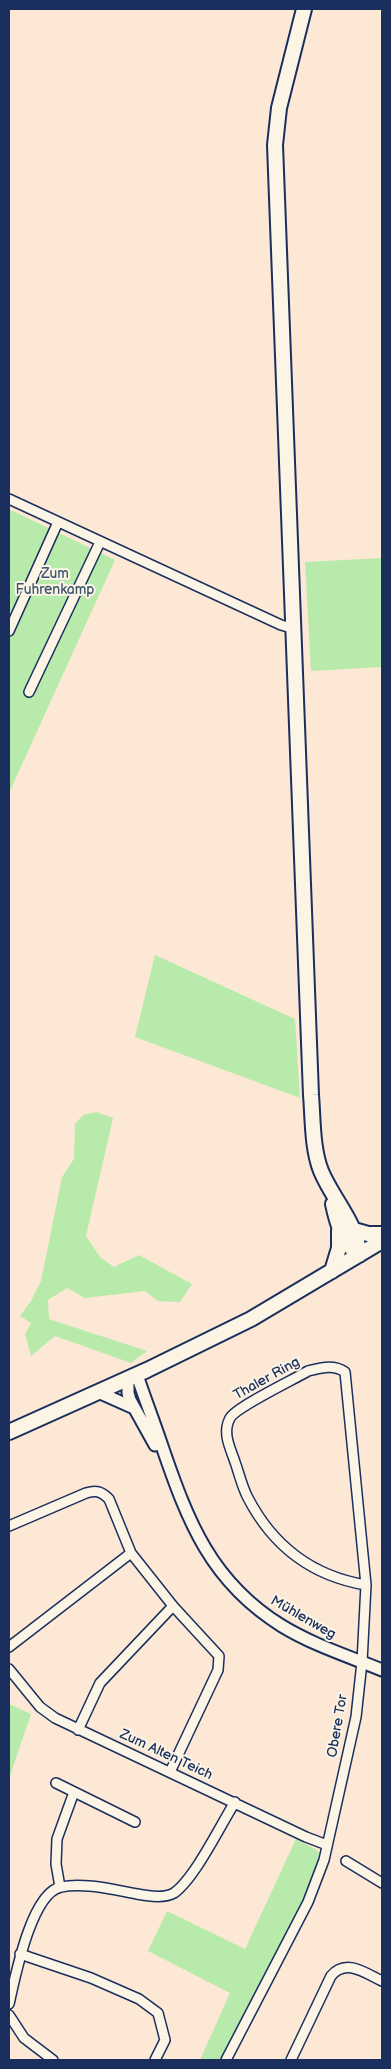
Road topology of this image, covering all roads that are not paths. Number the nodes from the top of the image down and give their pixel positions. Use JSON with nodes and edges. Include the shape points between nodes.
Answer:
{"nodes":[{"id":1,"x":304,"y":9,"type":"edge"},
{"id":2,"x":9,"y":499,"type":"edge"},
{"id":3,"x":58,"y":522,"type":"junction"},
{"id":4,"x":100,"y":542,"type":"junction"},
{"id":5,"x":294,"y":626,"type":"junction"},
{"id":6,"x":9,"y":630,"type":"edge"},
{"id":7,"x":30,"y":692,"type":"dead end"},
{"id":8,"x":332,"y":1194,"type":"junction"},
{"id":9,"x":339,"y":1227,"type":"junction"},
{"id":10,"x":354,"y":1230,"type":"junction"},
{"id":11,"x":382,"y":1234,"type":"edge"},
{"id":12,"x":382,"y":1241,"type":"edge"},
{"id":13,"x":359,"y":1255,"type":"junction"},
{"id":14,"x":332,"y":1271,"type":"junction"},
{"id":15,"x":345,"y":1372,"type":"joint"},
{"id":16,"x":133,"y":1377,"type":"junction"},
{"id":17,"x":98,"y":1392,"type":"junction"},
{"id":18,"x":134,"y":1408,"type":"junction"},
{"id":19,"x":9,"y":1432,"type":"edge"},
{"id":20,"x":168,"y":1466,"type":"junction"},
{"id":21,"x":9,"y":1526,"type":"edge"},
{"id":22,"x":131,"y":1553,"type":"junction"},
{"id":23,"x":366,"y":1586,"type":"junction"},
{"id":24,"x":173,"y":1606,"type":"junction"},
{"id":25,"x":9,"y":1646,"type":"edge"},
{"id":26,"x":362,"y":1662,"type":"junction"},
{"id":27,"x":9,"y":1668,"type":"edge"},
{"id":28,"x":382,"y":1670,"type":"edge"},
{"id":29,"x":78,"y":1730,"type":"junction"},
{"id":30,"x":170,"y":1772,"type":"junction"},
{"id":31,"x":56,"y":1783,"type":"dead end"},
{"id":32,"x":74,"y":1792,"type":"junction"},
{"id":33,"x":235,"y":1802,"type":"junction"},
{"id":34,"x":135,"y":1822,"type":"dead end"},
{"id":35,"x":327,"y":1846,"type":"junction"},
{"id":36,"x":346,"y":1860,"type":"dead end"},
{"id":37,"x":382,"y":1883,"type":"edge"},
{"id":38,"x":60,"y":1887,"type":"junction"},
{"id":39,"x":20,"y":1954,"type":"junction"},
{"id":40,"x":382,"y":1981,"type":"edge"},
{"id":41,"x":9,"y":2004,"type":"edge"},
{"id":42,"x":9,"y":2015,"type":"edge"},
{"id":43,"x":53,"y":2060,"type":"edge"},
{"id":44,"x":155,"y":2060,"type":"edge"},
{"id":45,"x":226,"y":2060,"type":"edge"},
{"id":46,"x":291,"y":2060,"type":"edge"}],
"edges":[{"from":1,"to":5,"type":"main road","via":[[278,108],[275,145]]},
{"from":2,"to":3,"type":"street"},
{"from":3,"to":4,"type":"street"},
{"from":3,"to":6,"type":"street"},
{"from":4,"to":5,"type":"street","via":[[281,625]]},
{"from":4,"to":7,"type":"street"},
{"from":5,"to":8,"type":"main road","via":[[311,1095],[320,1170]]},
{"from":8,"to":9,"type":"main road"},
{"from":8,"to":10,"type":"main road"},
{"from":9,"to":13,"type":"main road","via":[[351,1249]]},
{"from":9,"to":14,"type":"main road","via":[[339,1248]]},
{"from":10,"to":11,"type":"main road"},
{"from":10,"to":13,"type":"main road"},
{"from":12,"to":13,"type":"main road"},
{"from":13,"to":14,"type":"main road"},
{"from":14,"to":16,"type":"main road","via":[[251,1318]]},
{"from":15,"to":23,"type":"street","name":"Obere Tor"},
{"from":15,"to":23,"type":"street","name":"Thaler Ring","via":[[332,1367],[308,1371],[234,1412],[227,1425],[227,1436],[248,1497],[265,1526],[306,1564],[330,1577]]},
{"from":16,"to":17,"type":"main road"},
{"from":16,"to":18,"type":"street","name":"Mühlenweg","via":[[128,1393]]},
{"from":16,"to":20,"type":"street","name":"Mühlenweg"},
{"from":17,"to":18,"type":"street"},
{"from":17,"to":19,"type":"main road"},
{"from":18,"to":20,"type":"street","name":"Mühlenweg"},
{"from":20,"to":26,"type":"street","name":"Mühlenweg","via":[[205,1549],[234,1587],[284,1627],[322,1647]]},
{"from":21,"to":22,"type":"street","via":[[95,1490],[109,1499]]},
{"from":22,"to":24,"type":"street"},
{"from":22,"to":25,"type":"street"},
{"from":23,"to":26,"type":"street","name":"Obere Tor"},
{"from":24,"to":29,"type":"street","via":[[100,1683]]},
{"from":24,"to":30,"type":"street","via":[[213,1648],[220,1662]]},
{"from":26,"to":28,"type":"street","name":"Mühlenweg"},
{"from":26,"to":35,"type":"street","name":"Obere Tor","via":[[356,1717]]},
{"from":27,"to":29,"type":"street","name":"Zum Alten Teich","via":[[40,1707]]},
{"from":29,"to":30,"type":"street","name":"Zum Alten Teich"},
{"from":30,"to":33,"type":"street","name":"Zum Alten Teich"},
{"from":31,"to":32,"type":"street"},
{"from":32,"to":34,"type":"street"},
{"from":32,"to":38,"type":"street","via":[[57,1839],[56,1864]]},
{"from":33,"to":35,"type":"street","name":"Zum Alten Teich"},
{"from":33,"to":38,"type":"street","via":[[187,1882],[172,1894],[152,1897],[98,1886]]},
{"from":35,"to":45,"type":"street","name":"Obere Tor","via":[[308,1902]]},
{"from":36,"to":37,"type":"street"},
{"from":38,"to":39,"type":"street","via":[[41,1902]]},
{"from":39,"to":41,"type":"street"},
{"from":39,"to":44,"type":"street","via":[[91,1978],[139,1999],[158,2013],[165,2040]]},
{"from":40,"to":46,"type":"street","via":[[353,1967],[337,1969]]},
{"from":42,"to":43,"type":"street","via":[[24,2038]]}]}
